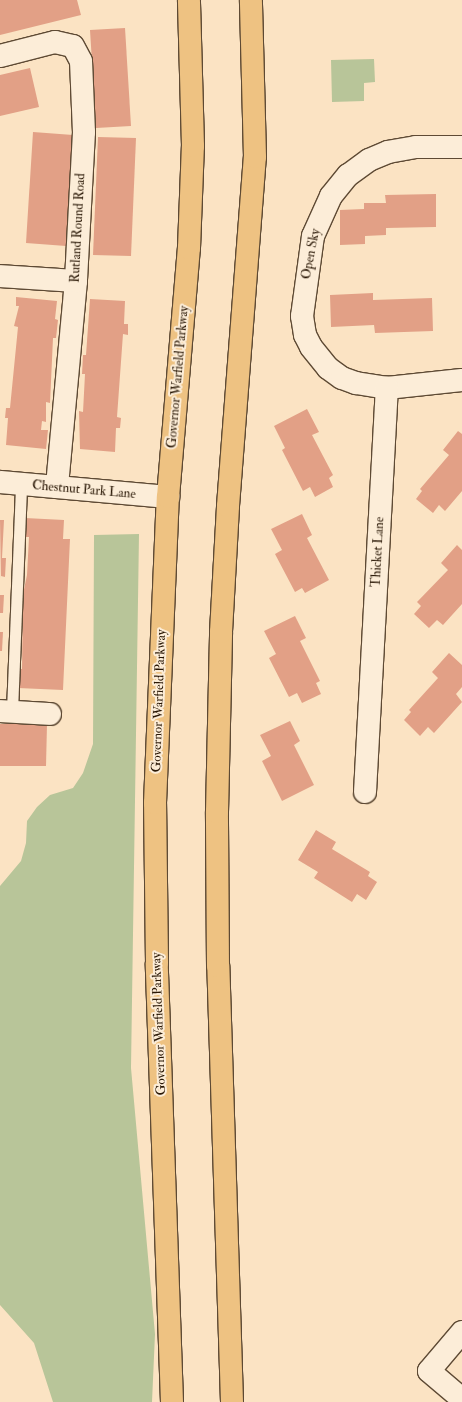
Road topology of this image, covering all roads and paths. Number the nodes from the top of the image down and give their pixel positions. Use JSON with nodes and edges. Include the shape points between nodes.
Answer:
{"nodes":[{"id":1,"x":189,"y":0,"type":"edge"},
{"id":2,"x":251,"y":0,"type":"edge"},
{"id":3,"x":0,"y":56,"type":"edge"},
{"id":4,"x":462,"y":147,"type":"edge"},
{"id":5,"x":0,"y":276,"type":"edge"},
{"id":6,"x":76,"y":281,"type":"junction"},
{"id":7,"x":462,"y":380,"type":"edge"},
{"id":8,"x":387,"y":388,"type":"junction"},
{"id":9,"x":0,"y":482,"type":"edge"},
{"id":10,"x":21,"y":484,"type":"junction"},
{"id":11,"x":56,"y":487,"type":"junction"},
{"id":12,"x":168,"y":497,"type":"junction"},
{"id":13,"x":6,"y":711,"type":"edge"},
{"id":14,"x":50,"y":714,"type":"dead end"},
{"id":15,"x":365,"y":792,"type":"dead end"},
{"id":16,"x":462,"y":1332,"type":"edge"},
{"id":17,"x":462,"y":1399,"type":"edge"},
{"id":18,"x":172,"y":1402,"type":"edge"},
{"id":19,"x":232,"y":1402,"type":"edge"}],
"edges":[{"from":1,"to":12,"type":"main road","name":"Governor Warfield Parkway","via":[[194,146],[189,248]]},
{"from":2,"to":19,"type":"main road","via":[[255,158],[228,506],[221,632],[217,812],[218,966]]},
{"from":3,"to":6,"type":"street","name":"Rutland Round Road","via":[[54,42],[73,46],[81,61],[84,132]]},
{"from":4,"to":8,"type":"street","name":"Open Sky","via":[[416,147],[388,152],[369,160],[348,175],[330,196],[313,236],[302,316],[305,335],[323,363],[342,378]]},
{"from":5,"to":6,"type":"street"},
{"from":6,"to":11,"type":"street","name":"Rutland Round Road"},
{"from":7,"to":8,"type":"street"},
{"from":8,"to":15,"type":"street","name":"Thicket Lane"},
{"from":9,"to":10,"type":"street","name":"Chestnut Park Lane"},
{"from":10,"to":11,"type":"street","name":"Chestnut Park Lane"},
{"from":10,"to":13,"type":"lane"},
{"from":11,"to":12,"type":"street","name":"Chestnut Park Lane"},
{"from":12,"to":18,"type":"main road","name":"Governor Warfield Parkway","via":[[156,803],[157,963]]},
{"from":13,"to":14,"type":"street"},
{"from":16,"to":17,"type":"street","via":[[429,1371]]}]}
